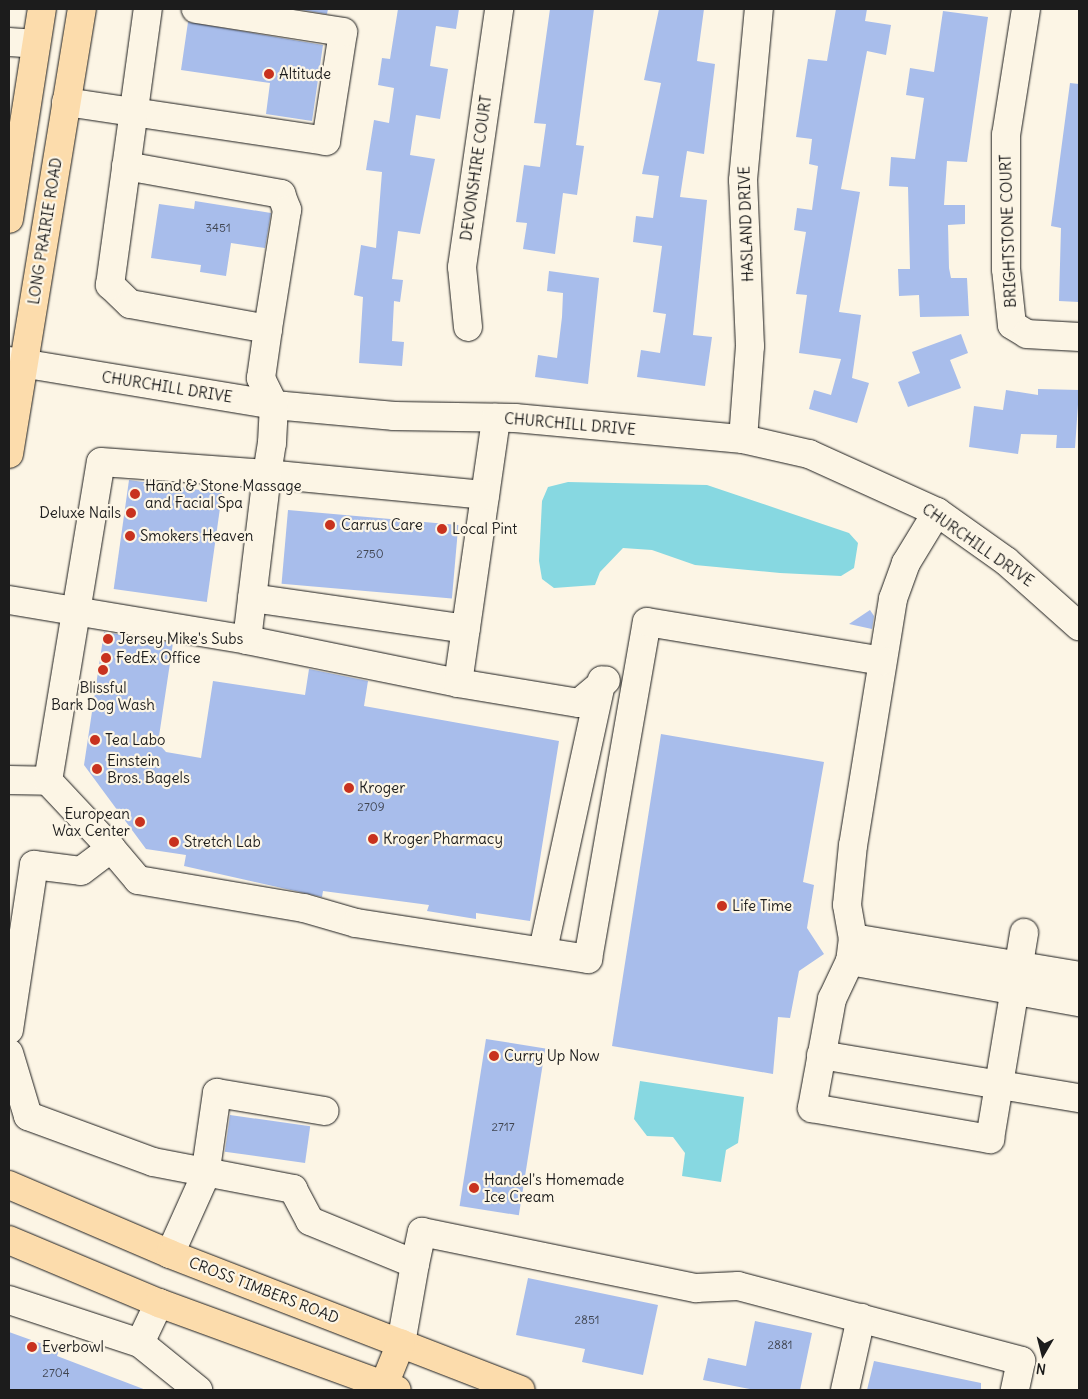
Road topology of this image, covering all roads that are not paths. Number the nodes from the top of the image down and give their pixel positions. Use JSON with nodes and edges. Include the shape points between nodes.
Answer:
{"nodes":[{"id":1,"x":42,"y":9,"type":"edge"},
{"id":2,"x":82,"y":9,"type":"edge"},
{"id":3,"x":148,"y":9,"type":"edge"},
{"id":4,"x":196,"y":9,"type":"edge"},
{"id":5,"x":499,"y":9,"type":"edge"},
{"id":6,"x":759,"y":9,"type":"edge"},
{"id":7,"x":1026,"y":9,"type":"edge"},
{"id":8,"x":9,"y":42,"type":"edge"},
{"id":9,"x":36,"y":44,"type":"junction"},
{"id":10,"x":66,"y":102,"type":"junction"},
{"id":11,"x":134,"y":113,"type":"junction"},
{"id":12,"x":126,"y":166,"type":"junction"},
{"id":13,"x":9,"y":219,"type":"edge"},
{"id":14,"x":468,"y":327,"type":"dead end"},
{"id":15,"x":268,"y":329,"type":"junction"},
{"id":16,"x":1079,"y":337,"type":"edge"},
{"id":17,"x":16,"y":363,"type":"edge"},
{"id":18,"x":274,"y":405,"type":"junction"},
{"id":19,"x":496,"y":418,"type":"junction"},
{"id":20,"x":743,"y":439,"type":"junction"},
{"id":21,"x":9,"y":454,"type":"edge"},
{"id":22,"x":267,"y":474,"type":"junction"},
{"id":23,"x":484,"y":495,"type":"junction"},
{"id":24,"x":937,"y":512,"type":"junction"},
{"id":25,"x":252,"y":598,"type":"junction"},
{"id":26,"x":9,"y":600,"type":"edge"},
{"id":27,"x":73,"y":610,"type":"junction"},
{"id":28,"x":1079,"y":626,"type":"edge"},
{"id":29,"x":466,"y":629,"type":"junction"},
{"id":30,"x":247,"y":640,"type":"junction"},
{"id":31,"x":882,"y":661,"type":"junction"},
{"id":32,"x":602,"y":680,"type":"junction"},
{"id":33,"x":458,"y":683,"type":"junction"},
{"id":34,"x":637,"y":685,"type":"junction"},
{"id":35,"x":9,"y":780,"type":"edge"},
{"id":36,"x":48,"y":781,"type":"junction"},
{"id":37,"x":111,"y":848,"type":"junction"},
{"id":38,"x":1024,"y":933,"type":"dead end"},
{"id":39,"x":543,"y":950,"type":"junction"},
{"id":40,"x":851,"y":950,"type":"junction"},
{"id":41,"x":1079,"y":976,"type":"edge"},
{"id":42,"x":1019,"y":978,"type":"junction"},
{"id":43,"x":1079,"y":1002,"type":"edge"},
{"id":44,"x":9,"y":1030,"type":"edge"},
{"id":45,"x":9,"y":1053,"type":"edge"},
{"id":46,"x":820,"y":1055,"type":"junction"},
{"id":47,"x":1000,"y":1085,"type":"junction"},
{"id":48,"x":1079,"y":1098,"type":"edge"},
{"id":49,"x":325,"y":1110,"type":"dead end"},
{"id":50,"x":205,"y":1176,"type":"junction"},
{"id":51,"x":9,"y":1185,"type":"edge"},
{"id":52,"x":9,"y":1240,"type":"edge"},
{"id":53,"x":170,"y":1254,"type":"junction"},
{"id":54,"x":416,"y":1264,"type":"junction"},
{"id":55,"x":9,"y":1300,"type":"edge"},
{"id":56,"x":160,"y":1303,"type":"junction"},
{"id":57,"x":860,"y":1318,"type":"junction"},
{"id":58,"x":140,"y":1343,"type":"junction"},
{"id":59,"x":401,"y":1343,"type":"junction"},
{"id":60,"x":388,"y":1388,"type":"edge"},
{"id":61,"x":194,"y":1389,"type":"edge"},
{"id":62,"x":521,"y":1390,"type":"edge"},
{"id":63,"x":844,"y":1390,"type":"edge"},
{"id":64,"x":1015,"y":1390,"type":"edge"}],
"edges":[{"from":1,"to":9,"type":"main road"},
{"from":2,"to":10,"type":"main road","name":"LONG PRAIRIE ROAD"},
{"from":3,"to":11,"type":"street"},
{"from":4,"to":11,"type":"street","via":[[343,32],[326,141]]},
{"from":5,"to":14,"type":"street","name":"DEVONSHIRE COURT","via":[[462,267]]},
{"from":6,"to":20,"type":"street","name":"HASLAND DRIVE","via":[[743,180],[750,346]]},
{"from":7,"to":16,"type":"street","name":"BRIGHTSTONE COURT","via":[[1006,134],[1006,269],[1012,325],[1027,334]]},
{"from":8,"to":9,"type":"street"},
{"from":9,"to":13,"type":"main road"},
{"from":10,"to":11,"type":"street"},
{"from":10,"to":17,"type":"main road","name":"LONG PRAIRIE ROAD"},
{"from":11,"to":12,"type":"street"},
{"from":12,"to":15,"type":"street","via":[[110,285],[116,296],[130,304]]},
{"from":12,"to":15,"type":"street","via":[[280,194],[287,210]]},
{"from":15,"to":18,"type":"street","via":[[261,378]]},
{"from":17,"to":18,"type":"street","name":"CHURCHILL DRIVE"},
{"from":17,"to":21,"type":"main road","name":"LONG PRAIRIE ROAD"},
{"from":18,"to":19,"type":"street","name":"CHURCHILL DRIVE","via":[[394,416]]},
{"from":18,"to":22,"type":"street"},
{"from":19,"to":20,"type":"street","name":"CHURCHILL DRIVE"},
{"from":19,"to":23,"type":"street"},
{"from":20,"to":24,"type":"street","name":"CHURCHILL DRIVE","via":[[809,454]]},
{"from":22,"to":23,"type":"street"},
{"from":22,"to":25,"type":"street"},
{"from":22,"to":27,"type":"street","via":[[101,462]]},
{"from":23,"to":29,"type":"street"},
{"from":24,"to":28,"type":"street","name":"CHURCHILL DRIVE","via":[[1006,561]]},
{"from":24,"to":31,"type":"street","via":[[906,563],[893,599]]},
{"from":25,"to":29,"type":"street"},
{"from":25,"to":30,"type":"street"},
{"from":26,"to":27,"type":"street"},
{"from":27,"to":30,"type":"street"},
{"from":27,"to":36,"type":"street"},
{"from":29,"to":33,"type":"street"},
{"from":30,"to":33,"type":"street"},
{"from":31,"to":34,"type":"street","via":[[648,622]]},
{"from":31,"to":40,"type":"street","via":[[846,905]]},
{"from":32,"to":33,"type":"street","via":[[580,703]]},
{"from":32,"to":34,"type":"street"},
{"from":32,"to":39,"type":"street"},
{"from":34,"to":39,"type":"street","via":[[588,959]]},
{"from":35,"to":36,"type":"street"},
{"from":36,"to":37,"type":"street"},
{"from":37,"to":39,"type":"street","via":[[138,880],[304,908],[356,923]]},
{"from":37,"to":44,"type":"street","via":[[81,871],[34,865]]},
{"from":38,"to":42,"type":"street"},
{"from":40,"to":42,"type":"street"},
{"from":40,"to":46,"type":"street","via":[[832,999]]},
{"from":41,"to":42,"type":"street"},
{"from":42,"to":43,"type":"street"},
{"from":42,"to":47,"type":"street"},
{"from":45,"to":50,"type":"street","via":[[28,1116],[153,1162]]},
{"from":46,"to":47,"type":"street"},
{"from":46,"to":47,"type":"street","via":[[812,1108],[990,1140]]},
{"from":47,"to":48,"type":"street"},
{"from":49,"to":50,"type":"street","via":[[217,1094]]},
{"from":50,"to":53,"type":"street"},
{"from":50,"to":54,"type":"street","via":[[293,1189],[310,1220]]},
{"from":51,"to":53,"type":"main road","name":"CROSS TIMBERS ROAD"},
{"from":52,"to":56,"type":"main road"},
{"from":53,"to":59,"type":"main road","name":"CROSS TIMBERS ROAD"},
{"from":54,"to":57,"type":"street","via":[[422,1232],[696,1288],[738,1286]]},
{"from":54,"to":59,"type":"street"},
{"from":55,"to":58,"type":"street"},
{"from":56,"to":58,"type":"street"},
{"from":56,"to":60,"type":"main road"},
{"from":57,"to":63,"type":"street"},
{"from":57,"to":64,"type":"street","via":[[1021,1361]]},
{"from":58,"to":61,"type":"street"},
{"from":59,"to":60,"type":"main road"},
{"from":59,"to":62,"type":"main road","name":"CROSS TIMBERS ROAD"}]}
